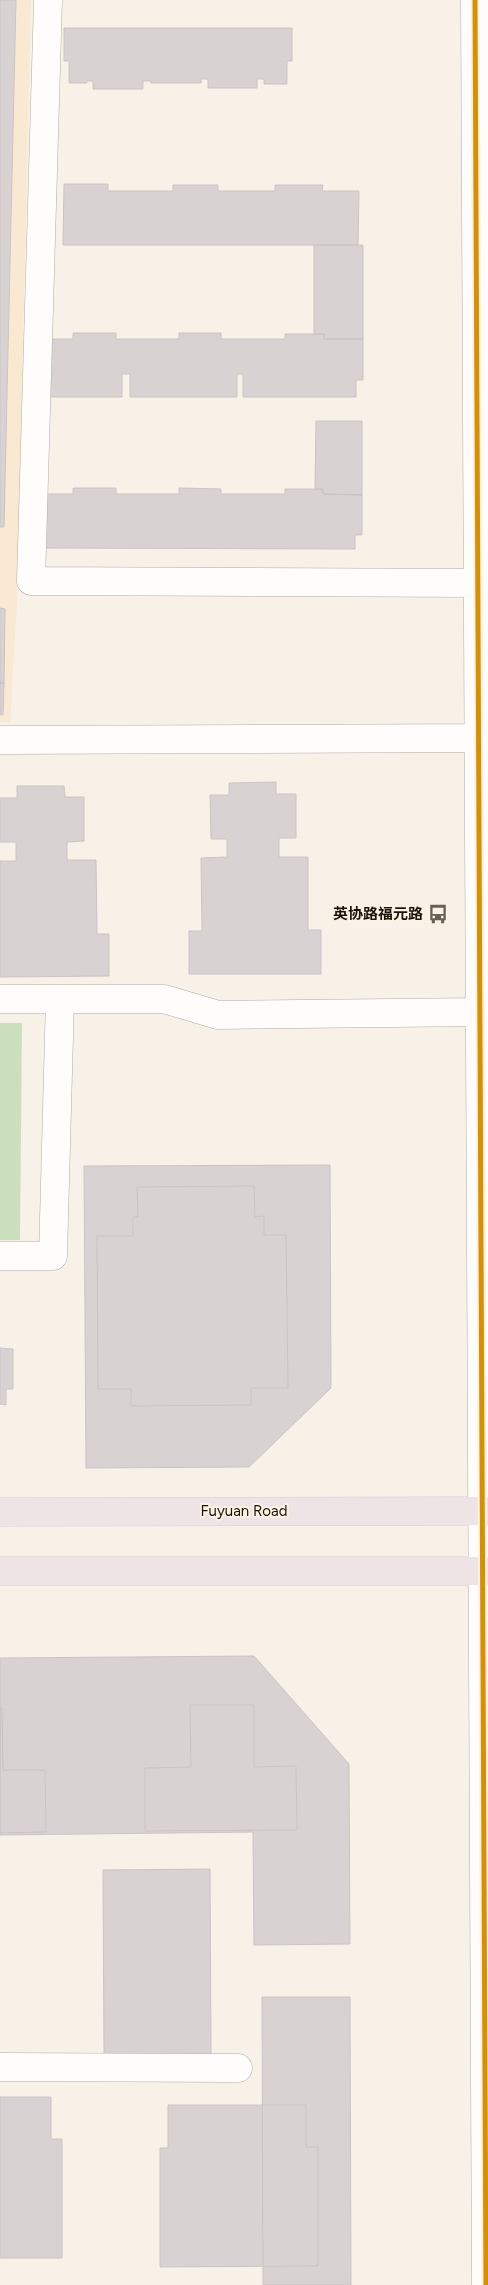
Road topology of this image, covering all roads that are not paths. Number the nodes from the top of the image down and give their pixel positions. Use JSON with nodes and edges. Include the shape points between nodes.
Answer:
{"nodes":[{"id":1,"x":48,"y":0,"type":"edge"},
{"id":2,"x":475,"y":0,"type":"edge"},
{"id":3,"x":478,"y":583,"type":"junction"},
{"id":4,"x":479,"y":738,"type":"junction"},
{"id":5,"x":0,"y":740,"type":"edge"},
{"id":6,"x":0,"y":999,"type":"edge"},
{"id":7,"x":60,"y":999,"type":"junction"},
{"id":8,"x":480,"y":1012,"type":"junction"},
{"id":9,"x":0,"y":1256,"type":"edge"},
{"id":10,"x":485,"y":1511,"type":"edge"},
{"id":11,"x":0,"y":1512,"type":"edge"},
{"id":12,"x":0,"y":1571,"type":"edge"},
{"id":13,"x":485,"y":1571,"type":"edge"},
{"id":14,"x":0,"y":2067,"type":"edge"},
{"id":15,"x":238,"y":2068,"type":"dead end"},
{"id":16,"x":486,"y":2285,"type":"edge"}],
"edges":[{"from":1,"to":3,"type":"street","via":[[31,581]]},
{"from":2,"to":3,"type":"street"},
{"from":3,"to":4,"type":"street"},
{"from":4,"to":5,"type":"street"},
{"from":4,"to":8,"type":"street"},
{"from":6,"to":7,"type":"street"},
{"from":7,"to":8,"type":"street","via":[[164,999],[218,1015]]},
{"from":7,"to":9,"type":"street","via":[[53,1256]]},
{"from":8,"to":10,"type":"street"},
{"from":10,"to":11,"type":"main road","name":"Fuyuan Road"},
{"from":10,"to":13,"type":"street"},
{"from":12,"to":13,"type":"main road"},
{"from":13,"to":16,"type":"street"},
{"from":14,"to":15,"type":"street"}]}
